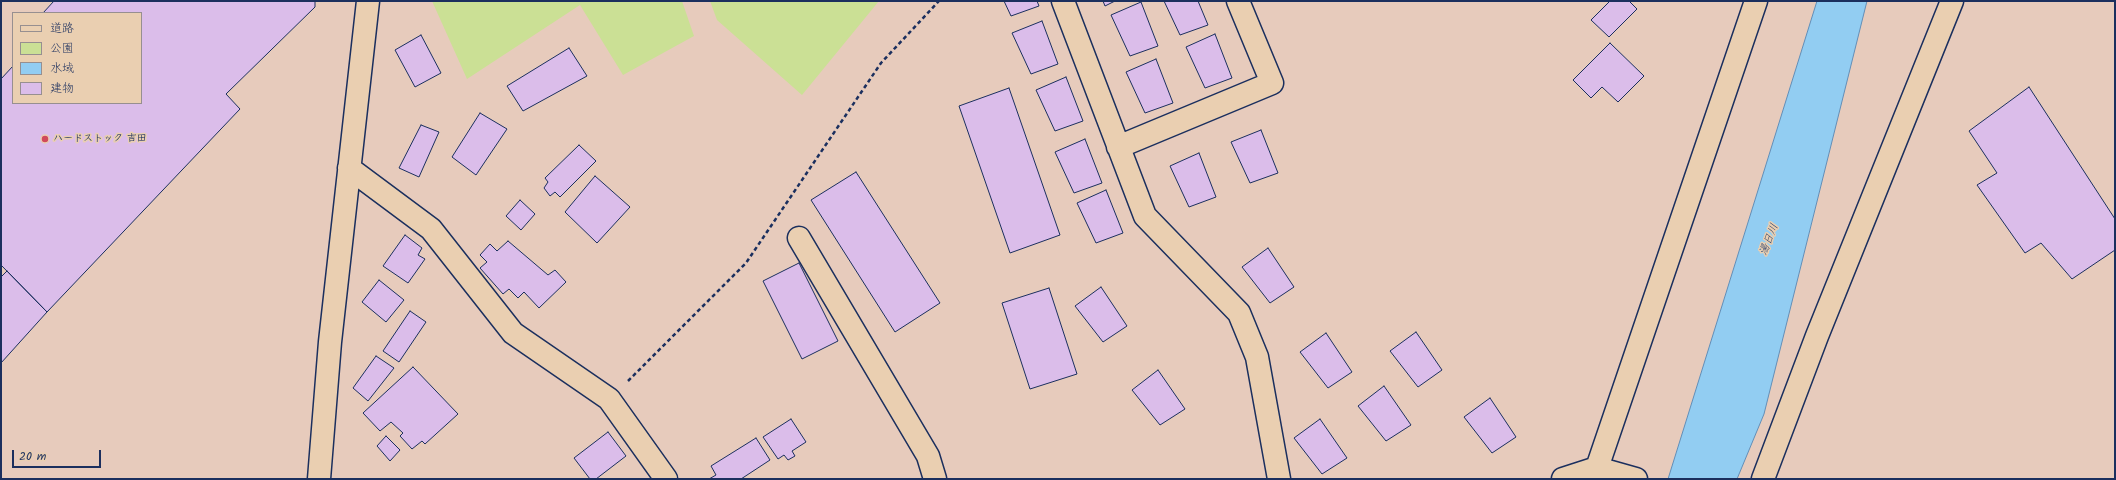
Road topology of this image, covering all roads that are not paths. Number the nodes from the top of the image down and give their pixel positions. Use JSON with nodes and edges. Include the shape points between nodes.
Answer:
{"nodes":[{"id":1,"x":368,"y":1,"type":"edge"},
{"id":2,"x":1063,"y":1,"type":"edge"},
{"id":3,"x":1238,"y":1,"type":"edge"},
{"id":4,"x":1756,"y":1,"type":"edge"},
{"id":5,"x":1952,"y":1,"type":"edge"},
{"id":6,"x":1118,"y":146,"type":"junction"},
{"id":7,"x":349,"y":168,"type":"junction"},
{"id":8,"x":799,"y":238,"type":"dead end"},
{"id":9,"x":1594,"y":474,"type":"edge"},
{"id":10,"x":319,"y":479,"type":"edge"},
{"id":11,"x":666,"y":479,"type":"edge"},
{"id":12,"x":935,"y":479,"type":"edge"},
{"id":13,"x":1279,"y":479,"type":"edge"},
{"id":14,"x":1563,"y":479,"type":"edge"},
{"id":15,"x":1636,"y":479,"type":"edge"},
{"id":16,"x":1763,"y":479,"type":"edge"}],
"edges":[{"from":1,"to":7,"type":"street"},
{"from":2,"to":6,"type":"street"},
{"from":3,"to":6,"type":"street","via":[[1272,83]]},
{"from":4,"to":9,"type":"street"},
{"from":5,"to":16,"type":"street","via":[[1817,336]]},
{"from":6,"to":13,"type":"street","via":[[1145,216],[1239,313],[1257,357]]},
{"from":7,"to":10,"type":"street","via":[[330,342]]},
{"from":7,"to":11,"type":"street","via":[[431,229],[513,333],[609,399]]},
{"from":8,"to":12,"type":"street","via":[[928,456]]},
{"from":9,"to":14,"type":"street"},
{"from":9,"to":15,"type":"street"}]}
